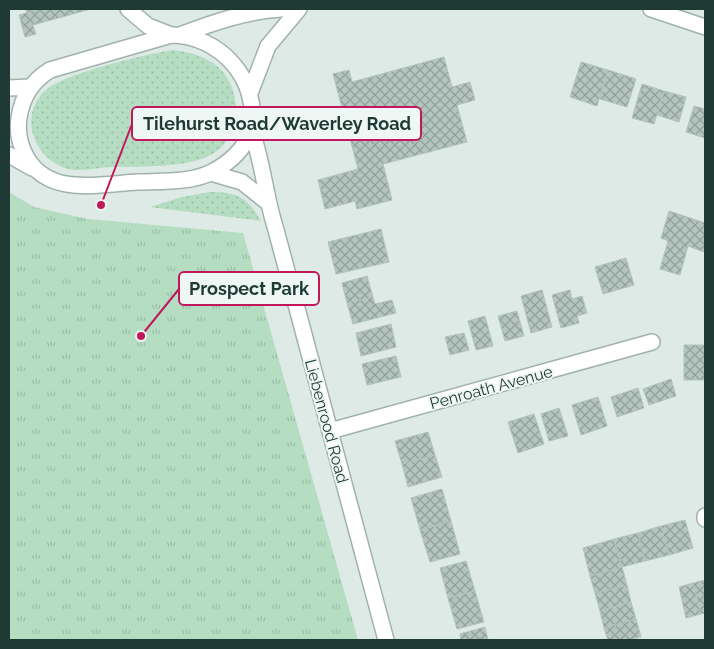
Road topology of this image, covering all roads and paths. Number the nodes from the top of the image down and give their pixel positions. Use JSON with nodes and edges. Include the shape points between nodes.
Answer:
{"nodes":[{"id":1,"x":128,"y":9,"type":"edge"},
{"id":2,"x":281,"y":9,"type":"edge"},
{"id":3,"x":299,"y":9,"type":"edge"},
{"id":4,"x":652,"y":9,"type":"edge"},
{"id":5,"x":705,"y":27,"type":"edge"},
{"id":6,"x":175,"y":35,"type":"junction"},
{"id":7,"x":30,"y":87,"type":"junction"},
{"id":8,"x":9,"y":88,"type":"edge"},
{"id":9,"x":250,"y":93,"type":"junction"},
{"id":10,"x":251,"y":129,"type":"junction"},
{"id":11,"x":9,"y":155,"type":"edge"},
{"id":12,"x":33,"y":168,"type":"junction"},
{"id":13,"x":211,"y":173,"type":"junction"},
{"id":14,"x":267,"y":202,"type":"junction"},
{"id":15,"x":652,"y":342,"type":"dead end"},
{"id":16,"x":330,"y":431,"type":"junction"},
{"id":17,"x":386,"y":640,"type":"edge"}],
"edges":[{"from":1,"to":6,"type":"street","via":[[148,26]]},
{"from":2,"to":6,"type":"street","via":[[264,10]]},
{"from":3,"to":9,"type":"street","via":[[268,46]]},
{"from":4,"to":5,"type":"street"},
{"from":6,"to":7,"type":"street","via":[[50,70]]},
{"from":6,"to":9,"type":"street","via":[[202,43],[233,61]]},
{"from":7,"to":8,"type":"street"},
{"from":7,"to":12,"type":"street","via":[[20,109],[18,124],[19,140]]},
{"from":9,"to":10,"type":"street","name":"Liebenrood Road"},
{"from":10,"to":13,"type":"street","via":[[236,154]]},
{"from":10,"to":14,"type":"street","name":"Liebenrood Road","via":[[263,168]]},
{"from":11,"to":12,"type":"street"},
{"from":12,"to":13,"type":"street","via":[[46,178],[70,185],[178,180]]},
{"from":13,"to":14,"type":"street","via":[[242,182]]},
{"from":14,"to":16,"type":"street","name":"Liebenrood Road"},
{"from":15,"to":16,"type":"street","name":"Penroath Avenue"},
{"from":16,"to":17,"type":"street","name":"Liebenrood Road"}]}
